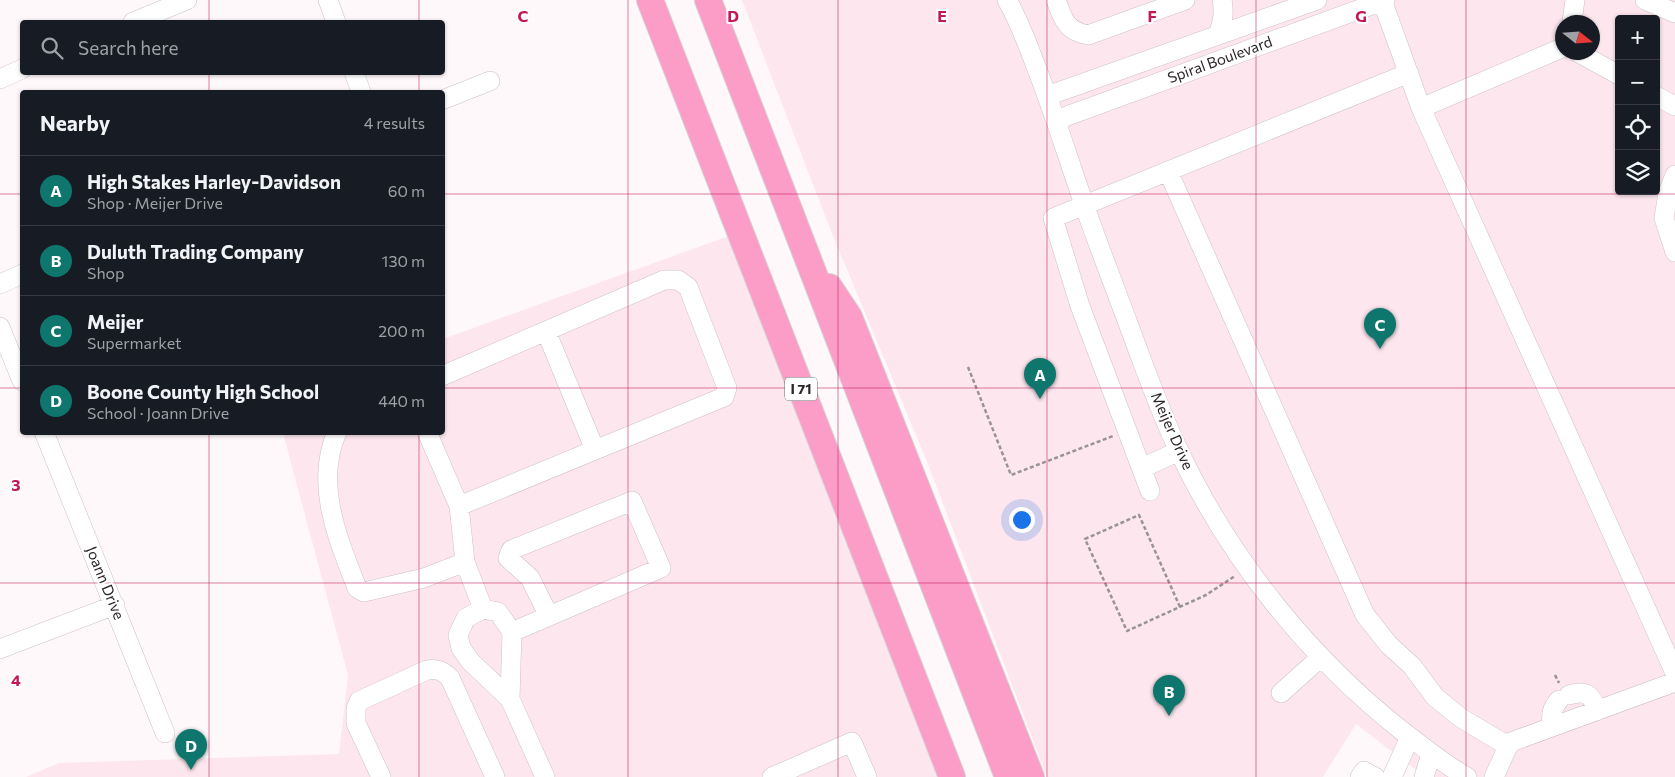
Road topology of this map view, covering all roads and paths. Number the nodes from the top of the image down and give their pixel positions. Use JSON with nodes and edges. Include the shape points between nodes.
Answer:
{"nodes":[{"id":1,"x":187,"y":0,"type":"edge"},
{"id":2,"x":328,"y":0,"type":"edge"},
{"id":3,"x":650,"y":0,"type":"edge"},
{"id":4,"x":708,"y":0,"type":"edge"},
{"id":5,"x":1007,"y":0,"type":"edge"},
{"id":6,"x":1056,"y":0,"type":"edge"},
{"id":7,"x":1186,"y":0,"type":"edge"},
{"id":8,"x":1318,"y":0,"type":"edge"},
{"id":9,"x":1383,"y":0,"type":"edge"},
{"id":10,"x":1575,"y":0,"type":"edge"},
{"id":11,"x":1645,"y":0,"type":"edge"},
{"id":12,"x":1223,"y":4,"type":"edge"},
{"id":13,"x":1675,"y":13,"type":"edge"},
{"id":14,"x":1573,"y":15,"type":"edge"},
{"id":15,"x":138,"y":20,"type":"edge"},
{"id":16,"x":335,"y":20,"type":"edge"},
{"id":17,"x":1244,"y":26,"type":"junction"},
{"id":18,"x":1218,"y":35,"type":"junction"},
{"id":19,"x":1555,"y":51,"type":"edge"},
{"id":20,"x":1591,"y":60,"type":"edge"},
{"id":21,"x":20,"y":70,"type":"edge"},
{"id":22,"x":1409,"y":73,"type":"junction"},
{"id":23,"x":1615,"y":74,"type":"edge"},
{"id":24,"x":355,"y":75,"type":"edge"},
{"id":25,"x":0,"y":79,"type":"edge"},
{"id":26,"x":490,"y":81,"type":"dead end"},
{"id":27,"x":360,"y":90,"type":"edge"},
{"id":28,"x":1047,"y":96,"type":"junction"},
{"id":29,"x":1660,"y":98,"type":"edge"},
{"id":30,"x":445,"y":99,"type":"edge"},
{"id":31,"x":1675,"y":106,"type":"edge"},
{"id":32,"x":1421,"y":108,"type":"junction"},
{"id":33,"x":1056,"y":120,"type":"junction"},
{"id":34,"x":1168,"y":171,"type":"junction"},
{"id":35,"x":1675,"y":175,"type":"edge"},
{"id":36,"x":1084,"y":206,"type":"junction"},
{"id":37,"x":799,"y":240,"type":"junction"},
{"id":38,"x":1675,"y":252,"type":"edge"},
{"id":39,"x":20,"y":275,"type":"edge"},
{"id":40,"x":0,"y":284,"type":"edge"},
{"id":41,"x":0,"y":327,"type":"edge"},
{"id":42,"x":546,"y":331,"type":"junction"},
{"id":43,"x":968,"y":367,"type":"dead end"},
{"id":44,"x":445,"y":375,"type":"edge"},
{"id":45,"x":20,"y":376,"type":"edge"},
{"id":46,"x":1128,"y":430,"type":"junction"},
{"id":47,"x":45,"y":435,"type":"edge"},
{"id":48,"x":336,"y":435,"type":"edge"},
{"id":49,"x":427,"y":435,"type":"edge"},
{"id":50,"x":595,"y":450,"type":"junction"},
{"id":51,"x":1179,"y":451,"type":"junction"},
{"id":52,"x":1142,"y":468,"type":"junction"},
{"id":53,"x":1150,"y":491,"type":"dead end"},
{"id":54,"x":459,"y":506,"type":"junction"},
{"id":55,"x":465,"y":562,"type":"junction"},
{"id":56,"x":1236,"y":575,"type":"dead end"},
{"id":57,"x":115,"y":605,"type":"junction"},
{"id":58,"x":1180,"y":607,"type":"junction"},
{"id":59,"x":483,"y":610,"type":"junction"},
{"id":60,"x":549,"y":616,"type":"junction"},
{"id":61,"x":512,"y":632,"type":"junction"},
{"id":62,"x":0,"y":649,"type":"edge"},
{"id":63,"x":1321,"y":657,"type":"junction"},
{"id":64,"x":1675,"y":674,"type":"edge"},
{"id":65,"x":1675,"y":682,"type":"edge"},
{"id":66,"x":1281,"y":693,"type":"dead end"},
{"id":67,"x":510,"y":699,"type":"junction"},
{"id":68,"x":1597,"y":711,"type":"junction"},
{"id":69,"x":1552,"y":727,"type":"junction"},
{"id":70,"x":166,"y":733,"type":"dead end"},
{"id":71,"x":1410,"y":737,"type":"junction"},
{"id":72,"x":1508,"y":746,"type":"junction"},
{"id":73,"x":1431,"y":754,"type":"junction"},
{"id":74,"x":381,"y":777,"type":"edge"},
{"id":75,"x":495,"y":777,"type":"edge"},
{"id":76,"x":545,"y":777,"type":"edge"},
{"id":77,"x":772,"y":777,"type":"edge"},
{"id":78,"x":867,"y":777,"type":"edge"},
{"id":79,"x":952,"y":777,"type":"edge"},
{"id":80,"x":1008,"y":777,"type":"edge"},
{"id":81,"x":1032,"y":777,"type":"edge"},
{"id":82,"x":1360,"y":777,"type":"edge"},
{"id":83,"x":1375,"y":777,"type":"edge"},
{"id":84,"x":1392,"y":777,"type":"edge"},
{"id":85,"x":1424,"y":777,"type":"edge"},
{"id":86,"x":1466,"y":777,"type":"edge"},
{"id":87,"x":1494,"y":777,"type":"edge"}],
"edges":[{"from":1,"to":15,"type":"street"},
{"from":2,"to":16,"type":"street"},
{"from":3,"to":79,"type":"highway","number":"I 71"},
{"from":4,"to":37,"type":"highway"},
{"from":5,"to":28,"type":"street","name":"Meijer Drive","via":[[1024,34]]},
{"from":6,"to":7,"type":"street","via":[[1063,20],[1071,29],[1088,35]]},
{"from":8,"to":17,"type":"street","name":"Spiral Boulevard"},
{"from":9,"to":22,"type":"street"},
{"from":9,"to":33,"type":"street","name":"Spiral Boulevard"},
{"from":10,"to":14,"type":"street"},
{"from":11,"to":13,"type":"street"},
{"from":12,"to":17,"type":"street","via":[[1233,20]]},
{"from":12,"to":18,"type":"street"},
{"from":17,"to":18,"type":"street","name":"Spiral Boulevard"},
{"from":18,"to":28,"type":"street","name":"Spiral Boulevard"},
{"from":19,"to":32,"type":"street"},
{"from":20,"to":23,"type":"street"},
{"from":21,"to":25,"type":"street"},
{"from":22,"to":32,"type":"street"},
{"from":22,"to":34,"type":"street"},
{"from":24,"to":27,"type":"street"},
{"from":26,"to":30,"type":"street"},
{"from":28,"to":33,"type":"street","name":"Meijer Drive"},
{"from":29,"to":31,"type":"street"},
{"from":32,"to":64,"type":"street"},
{"from":33,"to":36,"type":"street","name":"Meijer Drive"},
{"from":34,"to":36,"type":"street"},
{"from":34,"to":72,"type":"street","via":[[1365,615],[1389,645],[1412,666],[1435,697],[1461,718]]},
{"from":35,"to":38,"type":"street","via":[[1664,218]]},
{"from":36,"to":46,"type":"street","via":[[1053,218],[1080,306]]},
{"from":36,"to":51,"type":"street","name":"Meijer Drive"},
{"from":37,"to":80,"type":"highway"},
{"from":37,"to":81,"type":"highway","via":[[849,317]]},
{"from":39,"to":40,"type":"street"},
{"from":41,"to":45,"type":"street"},
{"from":42,"to":44,"type":"street"},
{"from":42,"to":50,"type":"street"},
{"from":42,"to":50,"type":"street","via":[[664,280],[678,280],[688,287],[727,388],[724,397]]},
{"from":43,"to":46,"type":"path","via":[[1010,475]]},
{"from":46,"to":52,"type":"street"},
{"from":47,"to":57,"type":"street","name":"Joann Drive"},
{"from":48,"to":55,"type":"street","via":[[331,445],[326,483],[337,538],[357,588],[364,592],[424,578]]},
{"from":49,"to":54,"type":"street"},
{"from":50,"to":54,"type":"street"},
{"from":51,"to":52,"type":"street"},
{"from":51,"to":63,"type":"street","name":"Meijer Drive","via":[[1203,496],[1258,583]]},
{"from":52,"to":53,"type":"street"},
{"from":54,"to":55,"type":"street"},
{"from":55,"to":59,"type":"street"},
{"from":56,"to":58,"type":"path"},
{"from":57,"to":62,"type":"street"},
{"from":57,"to":70,"type":"street","name":"Joann Drive"},
{"from":58,"to":58,"type":"path","via":[[1127,631],[1085,540],[1139,515]]},
{"from":59,"to":61,"type":"street","via":[[498,612]]},
{"from":59,"to":67,"type":"street","via":[[466,618],[458,635],[461,648],[470,661]]},
{"from":60,"to":60,"type":"street","via":[[661,568],[632,501],[511,550],[508,558],[530,578]]},
{"from":60,"to":61,"type":"street"},
{"from":61,"to":67,"type":"street"},
{"from":63,"to":66,"type":"street"},
{"from":63,"to":71,"type":"street","name":"Meijer Drive"},
{"from":65,"to":68,"type":"street"},
{"from":67,"to":76,"type":"street"},
{"from":68,"to":69,"type":"street"},
{"from":68,"to":69,"type":"street","via":[[1591,697],[1578,693],[1553,707]]},
{"from":69,"to":72,"type":"street"},
{"from":71,"to":73,"type":"street","name":"Meijer Drive"},
{"from":71,"to":84,"type":"street"},
{"from":72,"to":87,"type":"street"},
{"from":73,"to":85,"type":"street"},
{"from":73,"to":86,"type":"street","name":"Meijer Drive"},
{"from":74,"to":75,"type":"street","via":[[356,723],[356,709],[360,701],[433,669],[450,678]]},
{"from":77,"to":78,"type":"street","via":[[852,742]]},
{"from":82,"to":83,"type":"street","via":[[1364,771]]}]}
